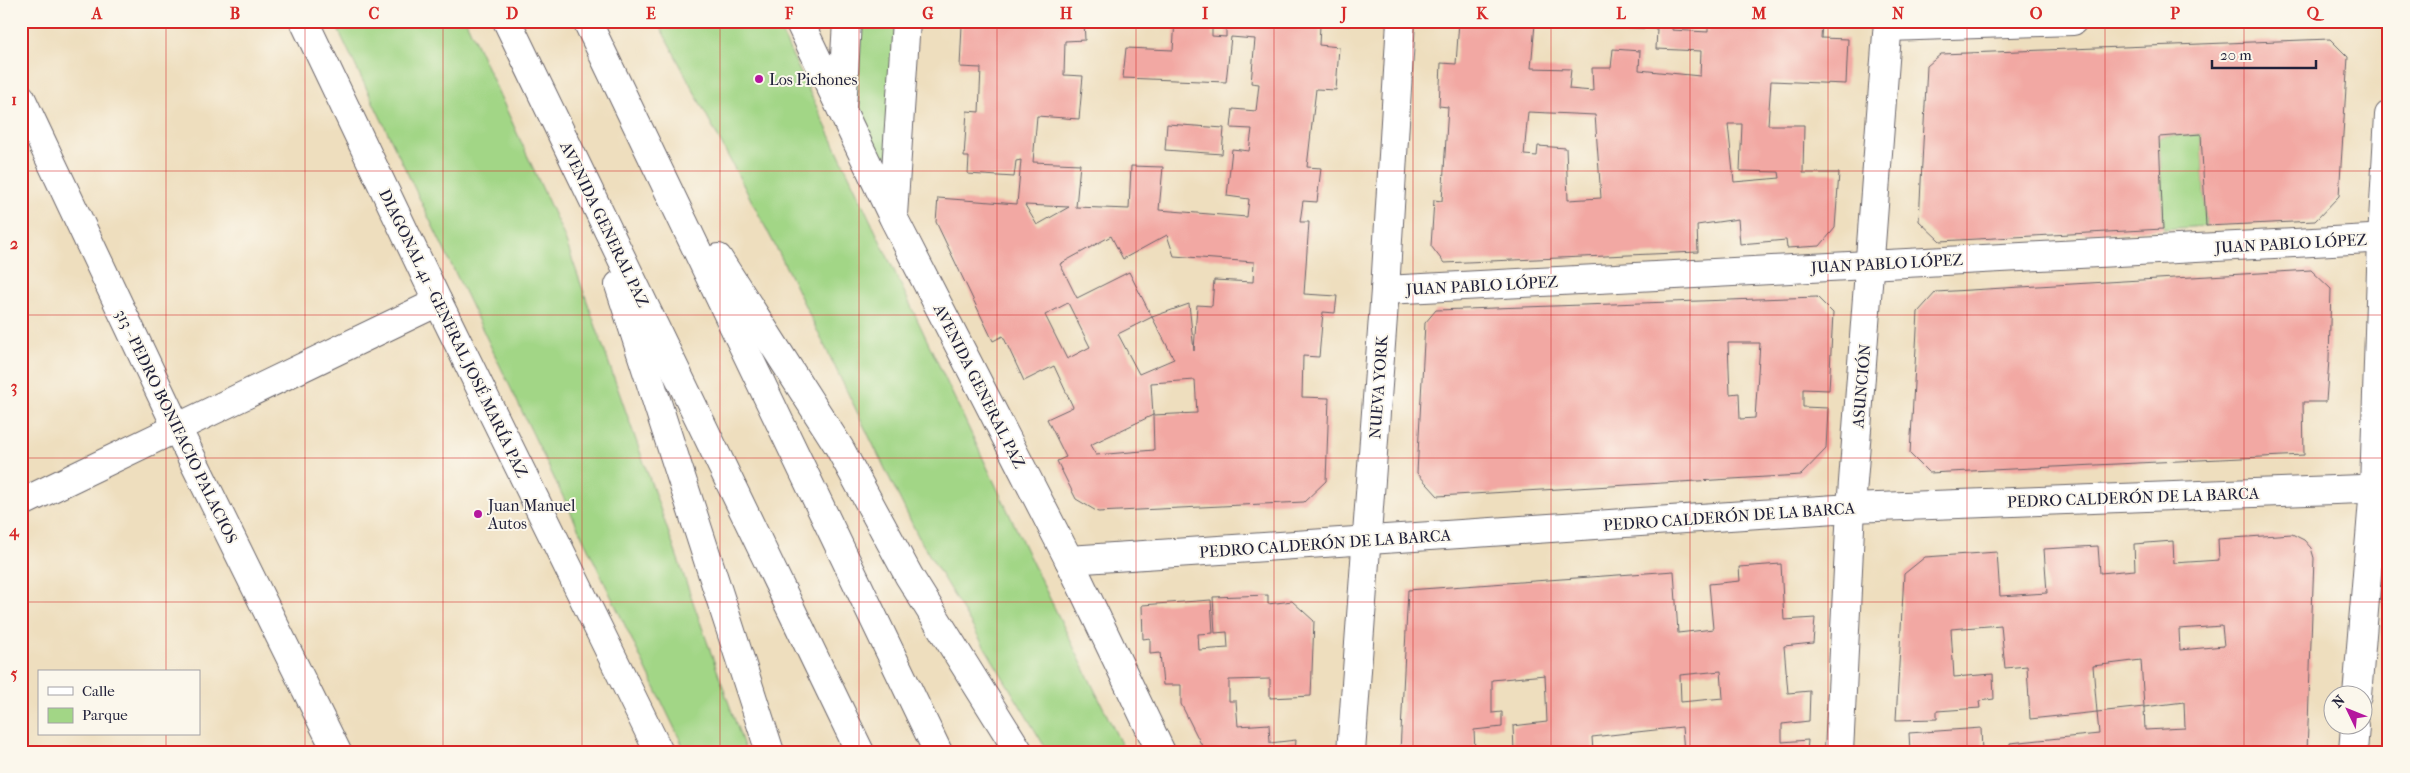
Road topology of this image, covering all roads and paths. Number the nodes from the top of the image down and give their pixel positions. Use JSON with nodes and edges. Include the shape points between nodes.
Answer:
{"nodes":[{"id":1,"x":304,"y":21,"type":"edge"},
{"id":2,"x":507,"y":21,"type":"edge"},
{"id":3,"x":587,"y":21,"type":"edge"},
{"id":4,"x":799,"y":21,"type":"edge"},
{"id":5,"x":847,"y":21,"type":"edge"},
{"id":6,"x":906,"y":21,"type":"edge"},
{"id":7,"x":1401,"y":21,"type":"edge"},
{"id":8,"x":2073,"y":21,"type":"edge"},
{"id":9,"x":1888,"y":24,"type":"edge"},
{"id":10,"x":21,"y":98,"type":"edge"},
{"id":11,"x":842,"y":111,"type":"junction"},
{"id":12,"x":2389,"y":115,"type":"edge"},
{"id":13,"x":653,"y":158,"type":"junction"},
{"id":14,"x":590,"y":193,"type":"junction"},
{"id":15,"x":892,"y":217,"type":"junction"},
{"id":16,"x":2385,"y":238,"type":"edge"},
{"id":17,"x":1870,"y":264,"type":"junction"},
{"id":18,"x":1385,"y":290,"type":"junction"},
{"id":19,"x":438,"y":302,"type":"junction"},
{"id":20,"x":177,"y":428,"type":"junction"},
{"id":21,"x":2381,"y":488,"type":"edge"},
{"id":22,"x":21,"y":503,"type":"edge"},
{"id":23,"x":1851,"y":508,"type":"junction"},
{"id":24,"x":1367,"y":540,"type":"junction"},
{"id":25,"x":1069,"y":560,"type":"junction"},
{"id":26,"x":2358,"y":686,"type":"edge"},
{"id":27,"x":2354,"y":736,"type":"edge"},
{"id":28,"x":337,"y":752,"type":"edge"},
{"id":29,"x":659,"y":752,"type":"edge"},
{"id":30,"x":770,"y":752,"type":"edge"},
{"id":31,"x":860,"y":752,"type":"edge"},
{"id":32,"x":938,"y":752,"type":"edge"},
{"id":33,"x":1019,"y":752,"type":"edge"},
{"id":34,"x":1161,"y":752,"type":"edge"},
{"id":35,"x":1350,"y":752,"type":"edge"},
{"id":36,"x":1839,"y":752,"type":"edge"},
{"id":37,"x":2353,"y":752,"type":"edge"}],
"edges":[{"from":1,"to":19,"type":"main road","name":"DIAGONAL 41 - GENERAL JOSÉ MARÍA PAZ"},
{"from":2,"to":14,"type":"main road","name":"AVENIDA GENERAL PAZ"},
{"from":3,"to":13,"type":"main road"},
{"from":4,"to":11,"type":"main road","name":"AVENIDA GENERAL PAZ"},
{"from":5,"to":11,"type":"main road"},
{"from":6,"to":15,"type":"main road"},
{"from":7,"to":18,"type":"main road","name":"NUEVA YORK"},
{"from":8,"to":9,"type":"main road"},
{"from":9,"to":17,"type":"main road","name":"ASUNCIÓN"},
{"from":10,"to":20,"type":"main road","name":"313 - PEDRO BONIFACIO PALACIOS"},
{"from":11,"to":15,"type":"main road","name":"AVENIDA GENERAL PAZ"},
{"from":12,"to":16,"type":"main road"},
{"from":13,"to":32,"type":"main road"},
{"from":13,"to":33,"type":"main road","via":[[839,447],[910,576]]},
{"from":14,"to":30,"type":"main road"},
{"from":14,"to":31,"type":"main road","name":"AVENIDA GENERAL PAZ"},
{"from":15,"to":25,"type":"main road","name":"AVENIDA GENERAL PAZ"},
{"from":16,"to":17,"type":"main road","name":"JUAN PABLO LÓPEZ"},
{"from":16,"to":21,"type":"main road"},
{"from":17,"to":18,"type":"main road","name":"JUAN PABLO LÓPEZ"},
{"from":17,"to":23,"type":"main road","name":"ASUNCIÓN"},
{"from":18,"to":24,"type":"main road","name":"NUEVA YORK"},
{"from":19,"to":20,"type":"main road"},
{"from":19,"to":29,"type":"main road","name":"DIAGONAL 41 - GENERAL JOSÉ MARÍA PAZ"},
{"from":20,"to":22,"type":"main road"},
{"from":20,"to":28,"type":"main road","name":"313 - PEDRO BONIFACIO PALACIOS"},
{"from":21,"to":23,"type":"main road","name":"PEDRO CALDERÓN DE LA BARCA"},
{"from":21,"to":26,"type":"main road"},
{"from":23,"to":24,"type":"main road","name":"PEDRO CALDERÓN DE LA BARCA"},
{"from":23,"to":36,"type":"main road","name":"ASUNCIÓN"},
{"from":24,"to":25,"type":"main road","name":"PEDRO CALDERÓN DE LA BARCA"},
{"from":24,"to":35,"type":"main road","name":"NUEVA YORK"},
{"from":25,"to":34,"type":"main road","name":"AVENIDA GENERAL PAZ"},
{"from":27,"to":37,"type":"main road"}]}
